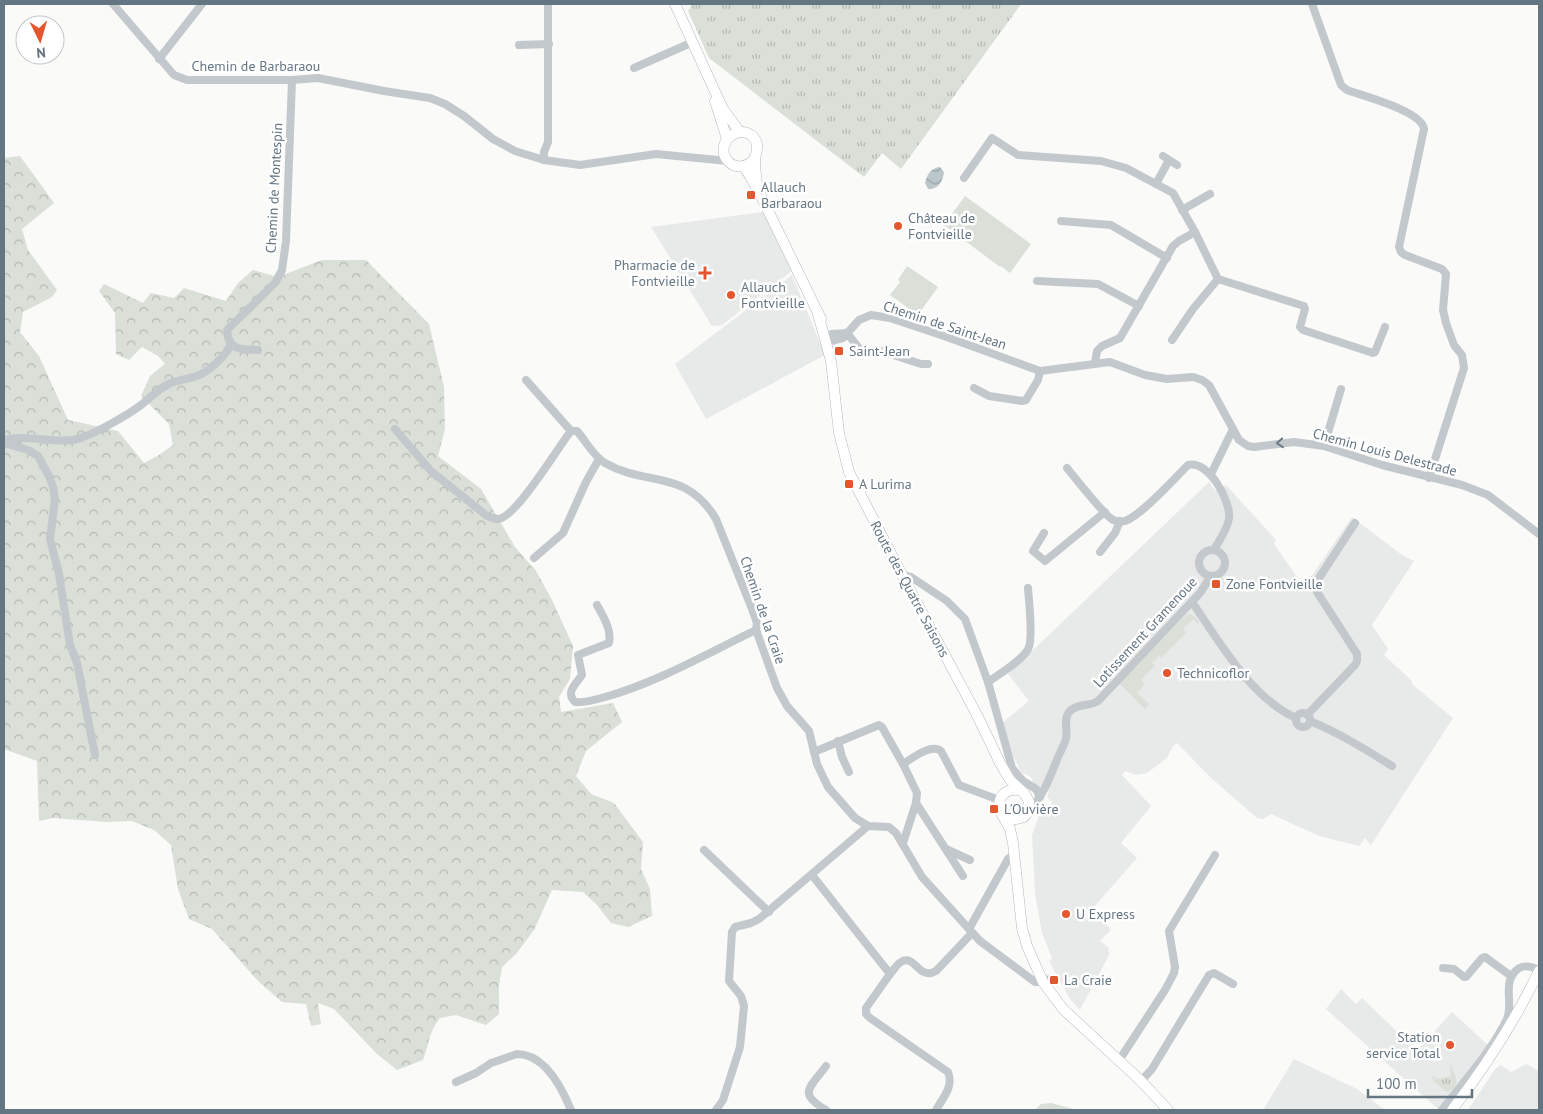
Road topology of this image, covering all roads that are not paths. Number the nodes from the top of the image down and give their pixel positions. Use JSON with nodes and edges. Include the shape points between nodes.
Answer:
{"nodes":[{"id":1,"x":113,"y":4,"type":"edge"},
{"id":2,"x":202,"y":4,"type":"edge"},
{"id":3,"x":548,"y":4,"type":"edge"},
{"id":4,"x":675,"y":4,"type":"edge"},
{"id":5,"x":1312,"y":4,"type":"edge"},
{"id":6,"x":693,"y":42,"type":"junction"},
{"id":7,"x":549,"y":44,"type":"junction"},
{"id":8,"x":519,"y":45,"type":"dead end"},
{"id":9,"x":159,"y":59,"type":"junction"},
{"id":10,"x":634,"y":68,"type":"dead end"},
{"id":11,"x":292,"y":80,"type":"junction"},
{"id":12,"x":711,"y":83,"type":"junction"},
{"id":13,"x":740,"y":132,"type":"junction"},
{"id":14,"x":725,"y":143,"type":"junction"},
{"id":15,"x":755,"y":158,"type":"junction"},
{"id":16,"x":712,"y":159,"type":"junction"},
{"id":17,"x":544,"y":160,"type":"junction"},
{"id":18,"x":1170,"y":160,"type":"dead end"},
{"id":19,"x":728,"y":161,"type":"junction"},
{"id":20,"x":743,"y":166,"type":"junction"},
{"id":21,"x":964,"y":178,"type":"dead end"},
{"id":22,"x":1156,"y":184,"type":"junction"},
{"id":23,"x":759,"y":192,"type":"junction"},
{"id":24,"x":1210,"y":194,"type":"dead end"},
{"id":25,"x":1182,"y":210,"type":"junction"},
{"id":26,"x":1061,"y":221,"type":"dead end"},
{"id":27,"x":1195,"y":232,"type":"junction"},
{"id":28,"x":1167,"y":258,"type":"junction"},
{"id":29,"x":1218,"y":279,"type":"junction"},
{"id":30,"x":1037,"y":281,"type":"dead end"},
{"id":31,"x":1139,"y":306,"type":"junction"},
{"id":32,"x":1385,"y":327,"type":"dead end"},
{"id":33,"x":847,"y":333,"type":"junction"},
{"id":34,"x":829,"y":339,"type":"junction"},
{"id":35,"x":1172,"y":340,"type":"dead end"},
{"id":36,"x":231,"y":345,"type":"junction"},
{"id":37,"x":258,"y":350,"type":"dead end"},
{"id":38,"x":1094,"y":363,"type":"junction"},
{"id":39,"x":928,"y":364,"type":"dead end"},
{"id":40,"x":1040,"y":371,"type":"junction"},
{"id":41,"x":526,"y":380,"type":"dead end"},
{"id":42,"x":974,"y":388,"type":"dead end"},
{"id":43,"x":1341,"y":389,"type":"dead end"},
{"id":44,"x":1233,"y":428,"type":"junction"},
{"id":45,"x":395,"y":429,"type":"dead end"},
{"id":46,"x":570,"y":431,"type":"junction"},
{"id":47,"x":4,"y":442,"type":"edge"},
{"id":48,"x":1324,"y":446,"type":"junction"},
{"id":49,"x":599,"y":458,"type":"junction"},
{"id":50,"x":1067,"y":468,"type":"dead end"},
{"id":51,"x":1211,"y":474,"type":"junction"},
{"id":52,"x":1429,"y":478,"type":"junction"},
{"id":53,"x":1105,"y":512,"type":"junction"},
{"id":54,"x":1120,"y":522,"type":"junction"},
{"id":55,"x":1355,"y":523,"type":"dead end"},
{"id":56,"x":1044,"y":532,"type":"dead end"},
{"id":57,"x":1539,"y":534,"type":"edge"},
{"id":58,"x":1214,"y":550,"type":"junction"},
{"id":59,"x":1100,"y":552,"type":"dead end"},
{"id":60,"x":534,"y":558,"type":"dead end"},
{"id":61,"x":902,"y":575,"type":"junction"},
{"id":62,"x":1211,"y":576,"type":"junction"},
{"id":63,"x":1028,"y":588,"type":"dead end"},
{"id":64,"x":1192,"y":602,"type":"junction"},
{"id":65,"x":597,"y":605,"type":"dead end"},
{"id":66,"x":756,"y":630,"type":"junction"},
{"id":67,"x":988,"y":682,"type":"junction"},
{"id":68,"x":1296,"y":718,"type":"junction"},
{"id":69,"x":1308,"y":718,"type":"junction"},
{"id":70,"x":838,"y":741,"type":"junction"},
{"id":71,"x":814,"y":752,"type":"junction"},
{"id":72,"x":95,"y":755,"type":"dead end"},
{"id":73,"x":1000,"y":763,"type":"junction"},
{"id":74,"x":903,"y":764,"type":"junction"},
{"id":75,"x":1392,"y":766,"type":"dead end"},
{"id":76,"x":849,"y":772,"type":"dead end"},
{"id":77,"x":1023,"y":794,"type":"junction"},
{"id":78,"x":1002,"y":797,"type":"junction"},
{"id":79,"x":1040,"y":797,"type":"junction"},
{"id":80,"x":916,"y":803,"type":"junction"},
{"id":81,"x":1025,"y":815,"type":"junction"},
{"id":82,"x":1004,"y":817,"type":"junction"},
{"id":83,"x":868,"y":826,"type":"junction"},
{"id":84,"x":902,"y":843,"type":"junction"},
{"id":85,"x":946,"y":849,"type":"junction"},
{"id":86,"x":704,"y":850,"type":"dead end"},
{"id":87,"x":1015,"y":856,"type":"junction"},
{"id":88,"x":1215,"y":856,"type":"dead end"},
{"id":89,"x":970,"y":860,"type":"dead end"},
{"id":90,"x":812,"y":875,"type":"junction"},
{"id":91,"x":963,"y":876,"type":"dead end"},
{"id":92,"x":769,"y":912,"type":"junction"},
{"id":93,"x":970,"y":931,"type":"junction"},
{"id":94,"x":1443,"y":968,"type":"dead end"},
{"id":95,"x":1539,"y":971,"type":"edge"},
{"id":96,"x":1038,"y":972,"type":"junction"},
{"id":97,"x":890,"y":974,"type":"junction"},
{"id":98,"x":1028,"y":976,"type":"junction"},
{"id":99,"x":1511,"y":976,"type":"junction"},
{"id":100,"x":1046,"y":980,"type":"junction"},
{"id":101,"x":1233,"y":984,"type":"dead end"},
{"id":102,"x":1539,"y":987,"type":"edge"},
{"id":103,"x":1120,"y":1060,"type":"junction"},
{"id":104,"x":826,"y":1066,"type":"dead end"},
{"id":105,"x":1143,"y":1079,"type":"junction"},
{"id":106,"x":456,"y":1082,"type":"dead end"},
{"id":107,"x":571,"y":1110,"type":"edge"},
{"id":108,"x":716,"y":1110,"type":"edge"},
{"id":109,"x":826,"y":1110,"type":"edge"},
{"id":110,"x":936,"y":1110,"type":"edge"},
{"id":111,"x":1168,"y":1110,"type":"edge"},
{"id":112,"x":1177,"y":1110,"type":"edge"},
{"id":113,"x":1442,"y":1110,"type":"edge"},
{"id":114,"x":1452,"y":1110,"type":"edge"},
{"id":115,"x":1460,"y":1110,"type":"edge"}],
"edges":[{"from":1,"to":9,"type":"street","name":"Chemin de Barbaraou"},
{"from":2,"to":9,"type":"street"},
{"from":3,"to":7,"type":"street"},
{"from":4,"to":6,"type":"main road","name":"Route des Quatre Saisons"},
{"from":5,"to":52,"type":"street","via":[[1341,85],[1416,116],[1424,124],[1399,247],[1405,255],[1442,269],[1446,274],[1443,300],[1446,323],[1464,362]]},
{"from":6,"to":10,"type":"street"},
{"from":6,"to":12,"type":"main road","name":"Route des Quatre Saisons"},
{"from":7,"to":8,"type":"street"},
{"from":7,"to":17,"type":"street","via":[[548,142]]},
{"from":9,"to":11,"type":"street","name":"Chemin de Barbaraou","via":[[174,76],[186,80]]},
{"from":11,"to":17,"type":"street","name":"Chemin de Barbaraou","via":[[327,79],[430,98],[445,104],[515,151]]},
{"from":11,"to":36,"type":"street","name":"Chemin de Montespin","via":[[282,270],[275,283],[227,330]]},
{"from":12,"to":13,"type":"main road","name":"Route des Quatre Saisons"},
{"from":12,"to":14,"type":"main road","name":"Route des Quatre Saisons"},
{"from":13,"to":14,"type":"main road"},
{"from":13,"to":15,"type":"main road","name":"Route des Quatre Saisons","via":[[750,134],[756,142]]},
{"from":14,"to":16,"type":"street"},
{"from":14,"to":19,"type":"main road","name":"Route des Quatre Saisons"},
{"from":15,"to":20,"type":"main road"},
{"from":15,"to":23,"type":"main road","name":"Route des Quatre Saisons"},
{"from":16,"to":17,"type":"street","name":"Chemin de Barbaraou","via":[[656,154],[587,164]]},
{"from":16,"to":19,"type":"street","name":"Chemin de Barbaraou"},
{"from":18,"to":22,"type":"street"},
{"from":19,"to":20,"type":"main road"},
{"from":20,"to":23,"type":"main road","name":"Route des Quatre Saisons"},
{"from":21,"to":22,"type":"street","via":[[992,138],[1018,155],[1101,161],[1126,168]]},
{"from":22,"to":25,"type":"street","via":[[1173,193]]},
{"from":23,"to":34,"type":"main road","name":"Route des Quatre Saisons"},
{"from":24,"to":25,"type":"street"},
{"from":25,"to":27,"type":"street"},
{"from":26,"to":28,"type":"street","via":[[1111,225]]},
{"from":27,"to":28,"type":"street","via":[[1173,246]]},
{"from":27,"to":29,"type":"street"},
{"from":28,"to":31,"type":"street"},
{"from":29,"to":32,"type":"street","via":[[1304,306],[1300,327],[1303,330],[1373,353]]},
{"from":29,"to":35,"type":"street"},
{"from":30,"to":31,"type":"street","via":[[1098,284]]},
{"from":31,"to":38,"type":"street","via":[[1120,338],[1097,351]]},
{"from":33,"to":34,"type":"street","name":"Chemin de Saint-Jean","via":[[843,338]]},
{"from":33,"to":39,"type":"street","via":[[862,352],[878,350]]},
{"from":33,"to":40,"type":"street","name":"Chemin de Saint-Jean","via":[[859,320],[877,316]]},
{"from":34,"to":61,"type":"main road","name":"Route des Quatre Saisons","via":[[839,433],[849,472]]},
{"from":36,"to":37,"type":"street","via":[[238,349]]},
{"from":36,"to":47,"type":"street","via":[[204,374],[170,383],[139,407],[85,437],[73,440],[14,438]]},
{"from":38,"to":40,"type":"street","name":"Chemin Louis Delestrade"},
{"from":38,"to":44,"type":"street","name":"Chemin Louis Delestrade","via":[[1110,362],[1167,379],[1193,377],[1202,380]]},
{"from":40,"to":42,"type":"street","via":[[1026,400],[989,396]]},
{"from":41,"to":46,"type":"street"},
{"from":43,"to":48,"type":"street"},
{"from":48,"to":44,"type":"street","name":"Chemin Louis Delestrade","one_way":true,"via":[[1294,442],[1248,446],[1239,440]]},
{"from":44,"to":51,"type":"street"},
{"from":45,"to":46,"type":"street","via":[[431,471],[487,516],[497,520],[524,498]]},
{"from":46,"to":49,"type":"street","name":"Chemin de la Craie","via":[[577,431]]},
{"from":47,"to":72,"type":"street","via":[[38,456],[53,487],[55,498],[50,539]]},
{"from":48,"to":52,"type":"street","name":"Chemin Louis Delestrade"},
{"from":49,"to":60,"type":"street","via":[[563,533]]},
{"from":49,"to":66,"type":"street","name":"Chemin de la Craie","via":[[624,470],[679,484],[709,506],[752,609]]},
{"from":50,"to":53,"type":"street"},
{"from":51,"to":54,"type":"street","via":[[1197,464],[1188,465],[1148,504]]},
{"from":51,"to":58,"type":"street","name":"Lotissement Gramenoue","via":[[1223,494],[1229,513],[1228,525]]},
{"from":52,"to":57,"type":"street","name":"Chemin Louis Delestrade","via":[[1488,495]]},
{"from":53,"to":54,"type":"street"},
{"from":53,"to":56,"type":"street","via":[[1044,560],[1033,551]]},
{"from":54,"to":59,"type":"street"},
{"from":55,"to":69,"type":"street","via":[[1317,581],[1316,592],[1357,654],[1357,661]]},
{"from":58,"to":62,"type":"street","name":"Lotissement Gramenoue","via":[[1221,553],[1225,564],[1222,572]]},
{"from":58,"to":62,"type":"street","name":"Lotissement Gramenoue","via":[[1206,551],[1199,561],[1201,570]]},
{"from":61,"to":67,"type":"street","via":[[911,577],[947,601],[965,619]]},
{"from":61,"to":73,"type":"main road","name":"Route des Quatre Saisons"},
{"from":62,"to":64,"type":"street","name":"Lotissement Gramenoue"},
{"from":63,"to":67,"type":"street","via":[[1029,648]]},
{"from":64,"to":68,"type":"street","via":[[1253,686],[1272,704]]},
{"from":64,"to":79,"type":"street","name":"Lotissement Gramenoue","via":[[1098,701],[1070,712],[1066,718],[1065,741]]},
{"from":65,"to":66,"type":"street","via":[[606,621],[609,643],[578,655],[582,675],[572,687],[575,702],[582,703],[643,684]]},
{"from":66,"to":71,"type":"street","name":"Chemin de la Craie","via":[[777,688],[787,706],[809,730]]},
{"from":67,"to":79,"type":"street","via":[[1012,768],[1023,781],[1036,789]]},
{"from":68,"to":69,"type":"street","via":[[1299,714]]},
{"from":68,"to":69,"type":"street","via":[[1301,727],[1306,726]]},
{"from":69,"to":75,"type":"street"},
{"from":70,"to":71,"type":"street"},
{"from":70,"to":74,"type":"street","via":[[879,724]]},
{"from":70,"to":76,"type":"street"},
{"from":71,"to":83,"type":"street","name":"Chemin de la Craie","via":[[828,787],[855,818]]},
{"from":73,"to":77,"type":"main road","name":"Route des Quatre Saisons"},
{"from":73,"to":78,"type":"main road","name":"Route des Quatre Saisons"},
{"from":74,"to":78,"type":"street","via":[[938,748],[959,785]]},
{"from":74,"to":80,"type":"street","via":[[914,784]]},
{"from":77,"to":78,"type":"main road","via":[[1011,790]]},
{"from":77,"to":79,"type":"street"},
{"from":77,"to":81,"type":"main road","via":[[1030,807]]},
{"from":78,"to":82,"type":"main road","name":"Route des Quatre Saisons","via":[[999,809]]},
{"from":79,"to":81,"type":"street","name":"Lotissement Gramenoue"},
{"from":80,"to":84,"type":"street"},
{"from":80,"to":85,"type":"street"},
{"from":81,"to":82,"type":"main road","via":[[1012,820]]},
{"from":81,"to":100,"type":"main road","via":[[1018,834],[1026,915]]},
{"from":82,"to":87,"type":"main road","name":"Route des Quatre Saisons"},
{"from":83,"to":84,"type":"street","name":"Chemin de la Craie","via":[[889,827]]},
{"from":83,"to":90,"type":"street"},
{"from":84,"to":93,"type":"street","name":"Chemin de la Craie","via":[[922,877]]},
{"from":85,"to":89,"type":"street"},
{"from":85,"to":91,"type":"street"},
{"from":86,"to":92,"type":"street"},
{"from":87,"to":93,"type":"street","via":[[1008,859]]},
{"from":87,"to":96,"type":"main road","via":[[1022,928]]},
{"from":88,"to":103,"type":"street","via":[[1169,931],[1174,973]]},
{"from":90,"to":92,"type":"street"},
{"from":90,"to":97,"type":"street"},
{"from":92,"to":108,"type":"street","via":[[751,924],[735,927],[731,935],[729,981],[741,996],[744,1006],[740,1047],[723,1100]]},
{"from":93,"to":97,"type":"street","via":[[936,971],[924,973],[905,960]]},
{"from":93,"to":98,"type":"street","name":"Chemin de la Craie"},
{"from":94,"to":99,"type":"street","via":[[1454,969],[1466,977],[1485,957]]},
{"from":95,"to":99,"type":"street","via":[[1532,966],[1522,966]]},
{"from":95,"to":114,"type":"main road","via":[[1498,1047]]},
{"from":96,"to":98,"type":"street"},
{"from":96,"to":100,"type":"main road"},
{"from":97,"to":110,"type":"street","via":[[866,1008],[866,1014],[948,1072],[950,1085]]},
{"from":98,"to":100,"type":"street","name":"Chemin de la Craie","via":[[1035,982]]},
{"from":99,"to":113,"type":"street","via":[[1508,1018],[1485,1055]]},
{"from":100,"to":103,"type":"main road","via":[[1063,1009]]},
{"from":101,"to":105,"type":"street","via":[[1214,973],[1209,976]]},
{"from":102,"to":115,"type":"main road","via":[[1512,1036]]},
{"from":103,"to":105,"type":"main road"},
{"from":104,"to":109,"type":"street","via":[[809,1089],[809,1097]]},
{"from":105,"to":111,"type":"main road"},
{"from":105,"to":112,"type":"main road"},
{"from":106,"to":107,"type":"street","via":[[491,1062],[517,1054],[530,1056],[558,1082]]}]}
